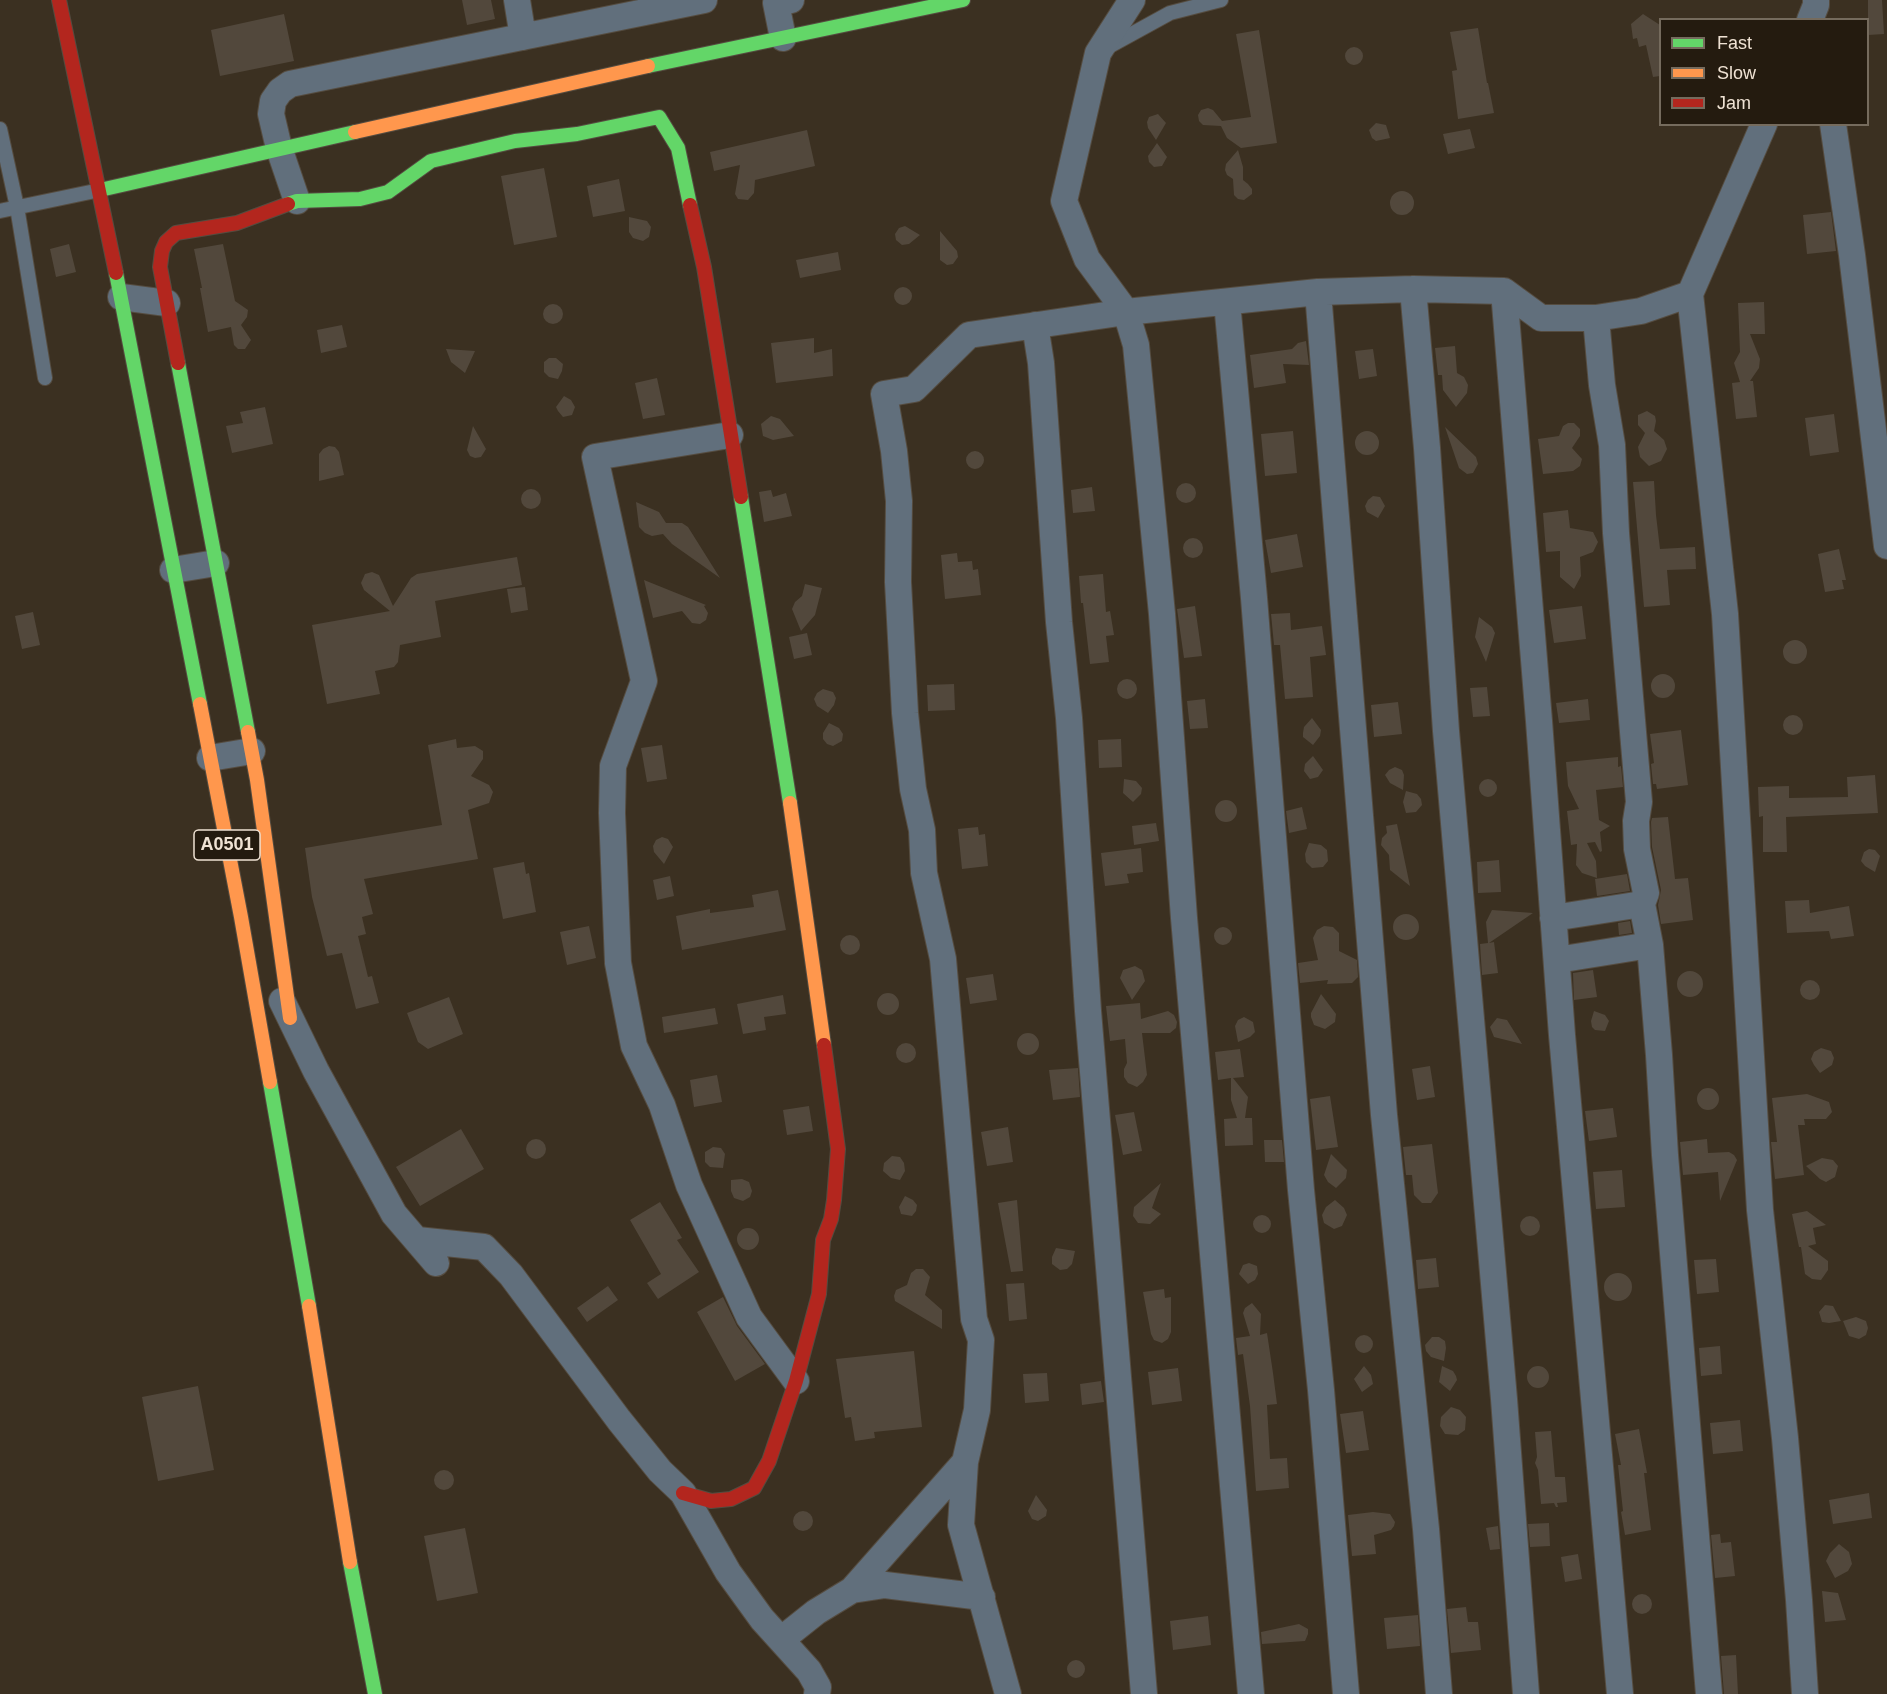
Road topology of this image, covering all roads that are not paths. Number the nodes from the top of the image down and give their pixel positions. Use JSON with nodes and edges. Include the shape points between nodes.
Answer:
{"nodes":[{"id":1,"x":59,"y":0,"type":"edge"},
{"id":2,"x":517,"y":0,"type":"edge"},
{"id":3,"x":702,"y":0,"type":"edge"},
{"id":4,"x":963,"y":0,"type":"edge"},
{"id":5,"x":1132,"y":0,"type":"edge"},
{"id":6,"x":1221,"y":0,"type":"edge"},
{"id":7,"x":777,"y":1,"type":"edge"},
{"id":8,"x":523,"y":37,"type":"junction"},
{"id":9,"x":783,"y":38,"type":"junction"},
{"id":10,"x":1098,"y":53,"type":"junction"},
{"id":11,"x":1763,"y":126,"type":"edge"},
{"id":12,"x":1833,"y":126,"type":"edge"},
{"id":13,"x":0,"y":129,"type":"edge"},
{"id":14,"x":279,"y":148,"type":"junction"},
{"id":15,"x":100,"y":190,"type":"junction"},
{"id":16,"x":297,"y":201,"type":"junction"},
{"id":17,"x":17,"y":207,"type":"junction"},
{"id":18,"x":0,"y":211,"type":"edge"},
{"id":19,"x":1413,"y":289,"type":"junction"},
{"id":20,"x":1504,"y":291,"type":"junction"},
{"id":21,"x":1318,"y":292,"type":"junction"},
{"id":22,"x":1690,"y":294,"type":"junction"},
{"id":23,"x":120,"y":297,"type":"junction"},
{"id":24,"x":1227,"y":302,"type":"junction"},
{"id":25,"x":167,"y":303,"type":"junction"},
{"id":26,"x":1126,"y":312,"type":"junction"},
{"id":27,"x":1596,"y":318,"type":"junction"},
{"id":28,"x":1035,"y":326,"type":"junction"},
{"id":29,"x":45,"y":378,"type":"dead end"},
{"id":30,"x":730,"y":435,"type":"junction"},
{"id":31,"x":1887,"y":546,"type":"edge"},
{"id":32,"x":216,"y":563,"type":"junction"},
{"id":33,"x":173,"y":570,"type":"junction"},
{"id":34,"x":252,"y":752,"type":"junction"},
{"id":35,"x":210,"y":758,"type":"junction"},
{"id":36,"x":1642,"y":904,"type":"junction"},
{"id":37,"x":242,"y":917,"type":"junction"},
{"id":38,"x":1553,"y":918,"type":"junction"},
{"id":39,"x":1650,"y":945,"type":"junction"},
{"id":40,"x":1557,"y":960,"type":"junction"},
{"id":41,"x":290,"y":1018,"type":"junction"},
{"id":42,"x":417,"y":1240,"type":"junction"},
{"id":43,"x":436,"y":1263,"type":"dead end"},
{"id":44,"x":796,"y":1381,"type":"junction"},
{"id":45,"x":965,"y":1462,"type":"junction"},
{"id":46,"x":683,"y":1493,"type":"junction"},
{"id":47,"x":852,"y":1590,"type":"junction"},
{"id":48,"x":982,"y":1597,"type":"junction"},
{"id":49,"x":782,"y":1639,"type":"junction"},
{"id":50,"x":375,"y":1694,"type":"edge"},
{"id":51,"x":817,"y":1694,"type":"edge"},
{"id":52,"x":1008,"y":1694,"type":"edge"},
{"id":53,"x":1144,"y":1694,"type":"edge"},
{"id":54,"x":1251,"y":1694,"type":"edge"},
{"id":55,"x":1346,"y":1694,"type":"edge"},
{"id":56,"x":1439,"y":1694,"type":"edge"},
{"id":57,"x":1526,"y":1694,"type":"edge"},
{"id":58,"x":1620,"y":1694,"type":"edge"},
{"id":59,"x":1710,"y":1694,"type":"edge"},
{"id":60,"x":1805,"y":1694,"type":"edge"}],
"edges":[{"from":1,"to":15,"type":"main road","number":"A0501"},
{"from":2,"to":8,"type":"street"},
{"from":3,"to":8,"type":"street"},
{"from":4,"to":9,"type":"main road"},
{"from":5,"to":10,"type":"street"},
{"from":6,"to":10,"type":"lane","via":[[1170,13]]},
{"from":7,"to":9,"type":"street"},
{"from":8,"to":14,"type":"street","via":[[290,84],[273,101],[271,114]]},
{"from":9,"to":14,"type":"main road"},
{"from":10,"to":26,"type":"street","via":[[1064,201],[1087,259]]},
{"from":11,"to":22,"type":"street"},
{"from":12,"to":31,"type":"street"},
{"from":13,"to":17,"type":"lane"},
{"from":14,"to":15,"type":"main road"},
{"from":14,"to":16,"type":"street"},
{"from":15,"to":17,"type":"lane"},
{"from":15,"to":23,"type":"main road","number":"A0501"},
{"from":16,"to":25,"type":"main road","via":[[237,223],[176,233],[166,242],[160,267]]},
{"from":16,"to":30,"type":"main road","via":[[360,199],[388,192],[431,160],[515,141],[577,134],[659,117],[678,148],[688,188]]},
{"from":17,"to":18,"type":"lane"},
{"from":17,"to":29,"type":"lane"},
{"from":19,"to":20,"type":"street"},
{"from":19,"to":21,"type":"street"},
{"from":19,"to":57,"type":"street"},
{"from":20,"to":27,"type":"street","via":[[1541,318]]},
{"from":20,"to":38,"type":"street"},
{"from":21,"to":24,"type":"street"},
{"from":21,"to":56,"type":"street","via":[[1383,1103]]},
{"from":22,"to":27,"type":"street","via":[[1641,311]]},
{"from":22,"to":60,"type":"street","via":[[1725,614],[1760,1210],[1785,1438]]},
{"from":23,"to":25,"type":"street"},
{"from":23,"to":33,"type":"main road","number":"A0501"},
{"from":24,"to":26,"type":"street"},
{"from":24,"to":55,"type":"street"},
{"from":25,"to":32,"type":"main road"},
{"from":26,"to":28,"type":"street"},
{"from":26,"to":54,"type":"street","via":[[1136,345],[1162,614],[1184,918]]},
{"from":27,"to":36,"type":"street","via":[[1612,445],[1639,802],[1638,849],[1646,893]]},
{"from":28,"to":45,"type":"street","via":[[969,335],[914,389],[884,394],[899,501],[898,582],[905,713],[913,789],[922,830],[924,873],[943,958],[974,1319],[981,1340],[977,1410]]},
{"from":28,"to":53,"type":"street","via":[[1041,363],[1088,1011]]},
{"from":30,"to":44,"type":"main road","via":[[790,802],[838,1149],[831,1219],[823,1240],[819,1294]]},
{"from":30,"to":44,"type":"street","via":[[595,457],[644,681],[613,765],[618,963],[634,1046],[662,1105],[689,1185],[749,1317]]},
{"from":32,"to":33,"type":"street"},
{"from":32,"to":34,"type":"main road"},
{"from":33,"to":35,"type":"main road","number":"A0501"},
{"from":34,"to":35,"type":"street"},
{"from":34,"to":41,"type":"main road"},
{"from":35,"to":37,"type":"main road","number":"A0501"},
{"from":36,"to":38,"type":"street"},
{"from":36,"to":39,"type":"street"},
{"from":37,"to":41,"type":"street"},
{"from":37,"to":50,"type":"main road","number":"A0501"},
{"from":38,"to":40,"type":"street"},
{"from":39,"to":40,"type":"street"},
{"from":39,"to":59,"type":"street"},
{"from":40,"to":58,"type":"street"},
{"from":41,"to":42,"type":"street","via":[[394,1214]]},
{"from":42,"to":43,"type":"street"},
{"from":42,"to":46,"type":"street","via":[[484,1247],[511,1275],[626,1429]]},
{"from":44,"to":46,"type":"main road","via":[[769,1461],[754,1488],[731,1499],[711,1501]]},
{"from":45,"to":47,"type":"street"},
{"from":45,"to":48,"type":"street","via":[[961,1525]]},
{"from":46,"to":49,"type":"street","via":[[728,1572],[762,1620]]},
{"from":47,"to":48,"type":"street","via":[[885,1584]]},
{"from":47,"to":49,"type":"street"},
{"from":48,"to":52,"type":"street"},
{"from":49,"to":51,"type":"street","via":[[809,1671],[818,1687]]}]}
